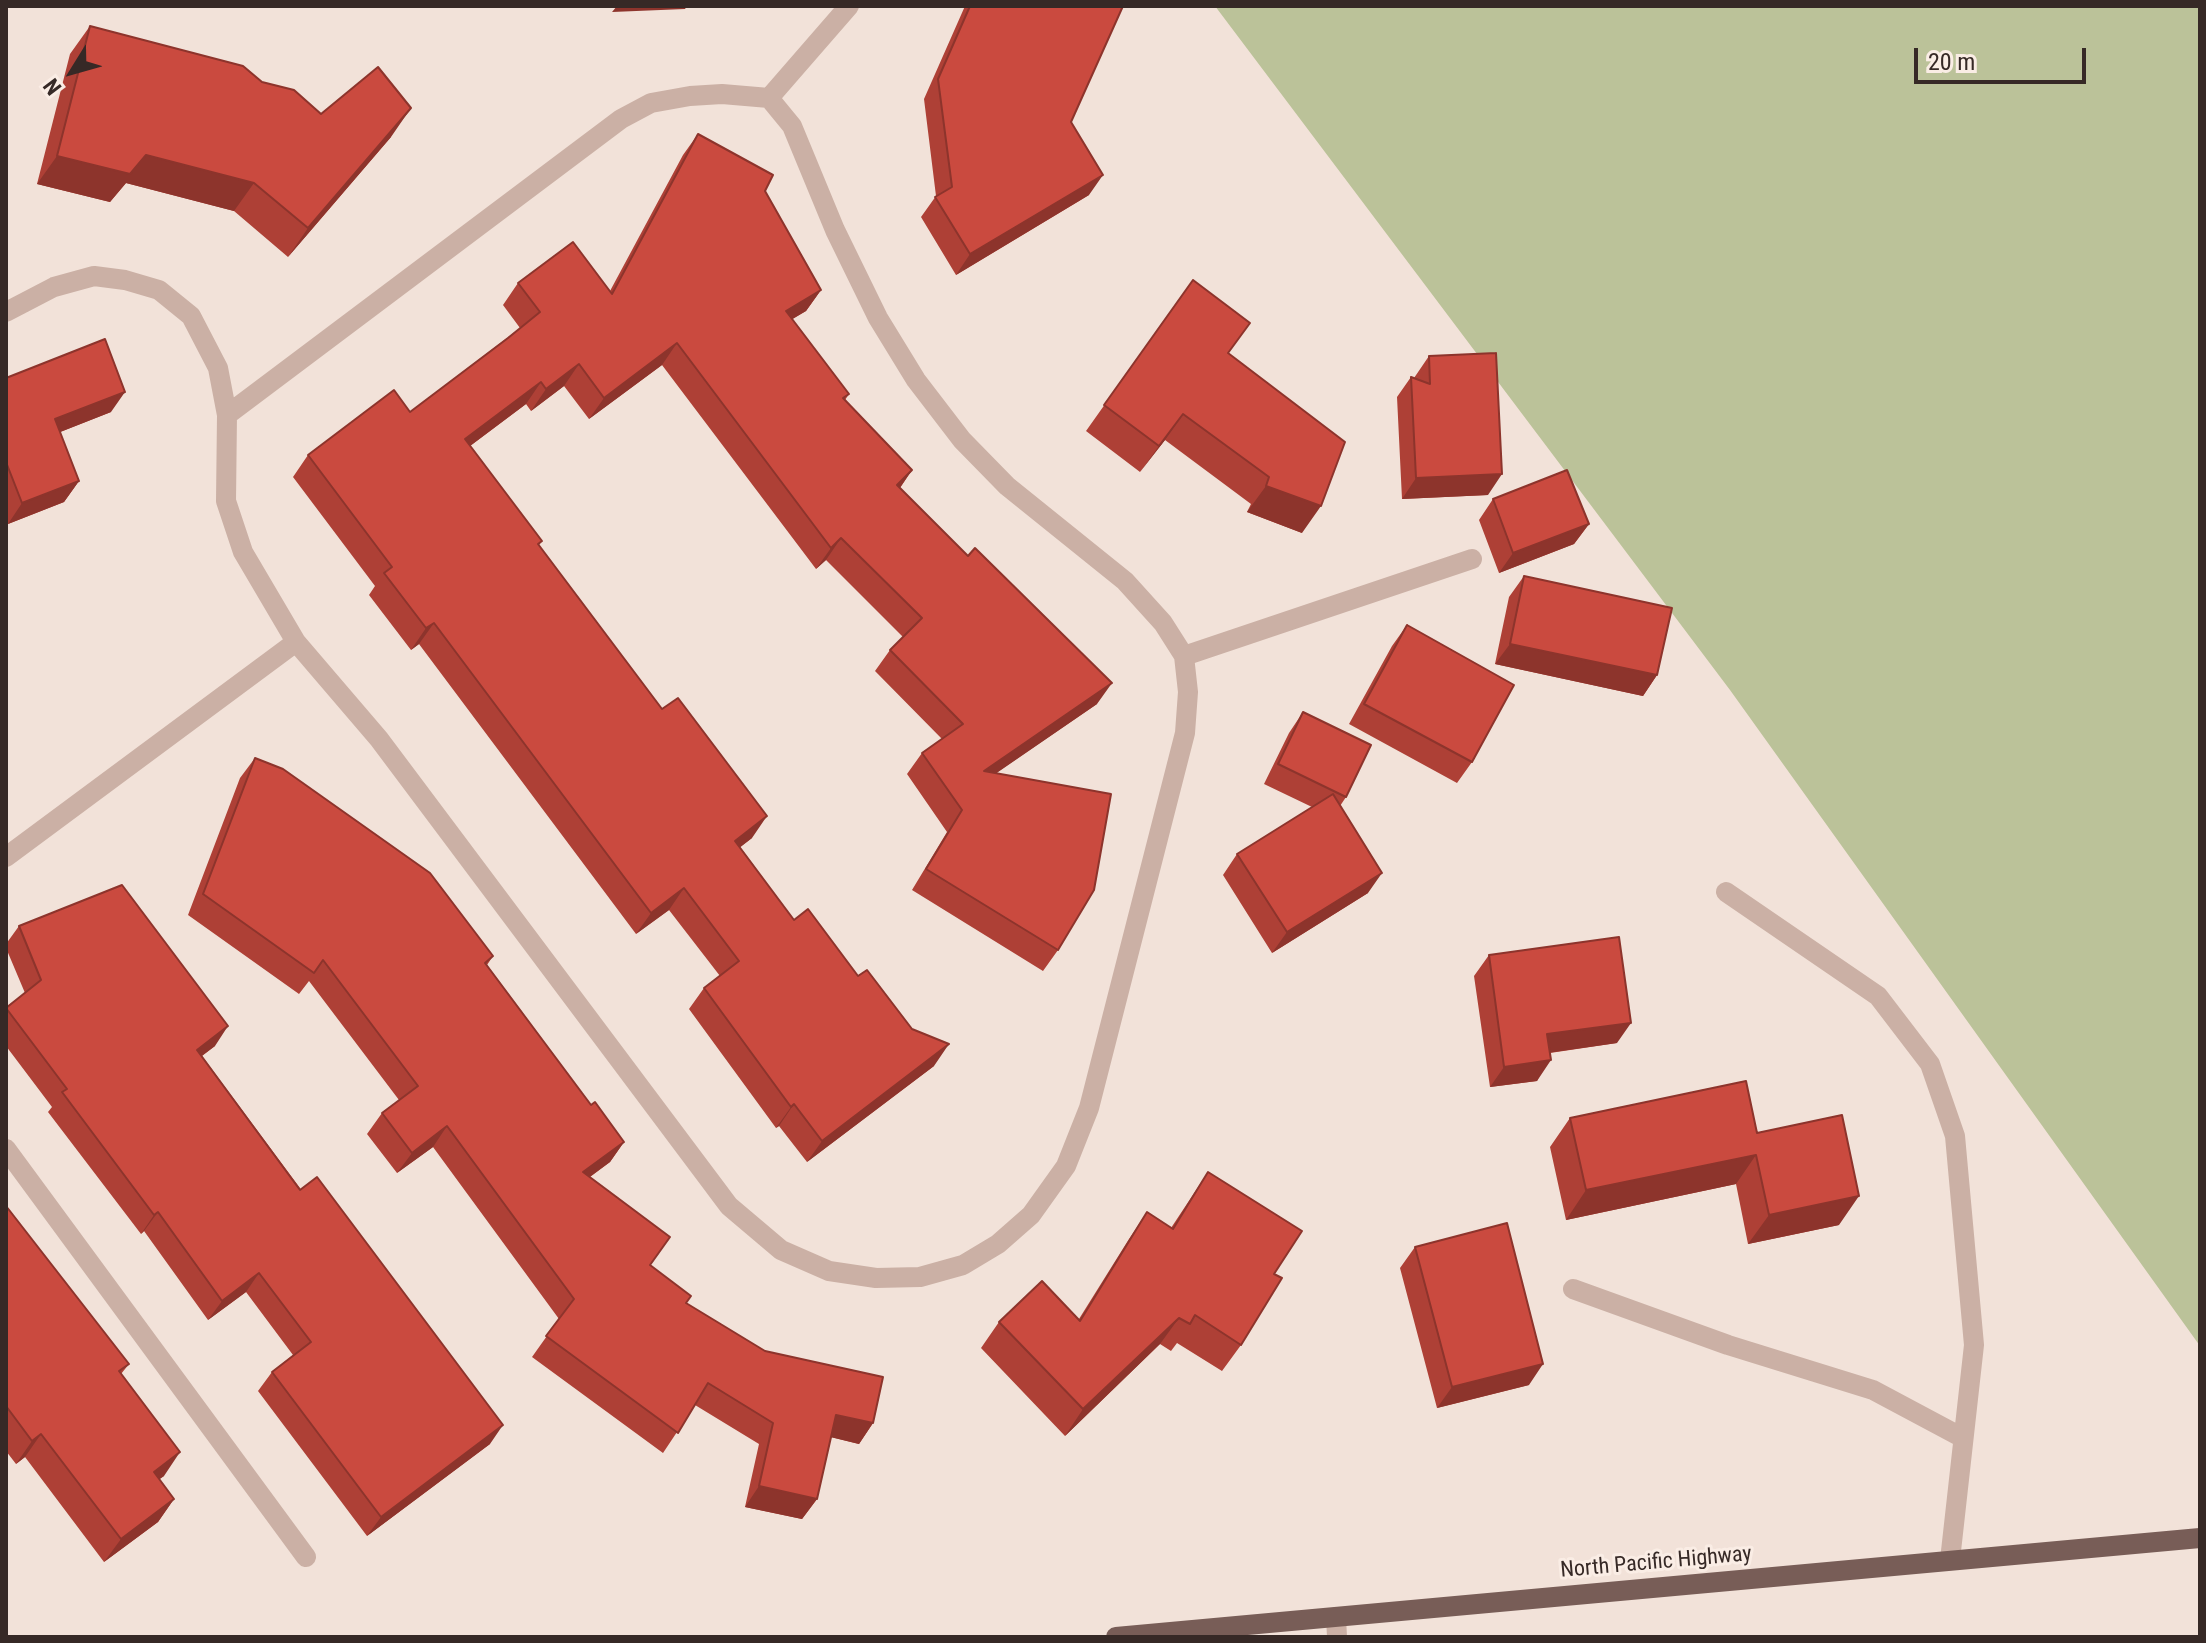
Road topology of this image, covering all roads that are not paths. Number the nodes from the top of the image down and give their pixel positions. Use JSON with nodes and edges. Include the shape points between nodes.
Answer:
{"nodes":[{"id":1,"x":849,"y":6,"type":"edge"},
{"id":2,"x":769,"y":98,"type":"junction"},
{"id":3,"x":6,"y":312,"type":"edge"},
{"id":4,"x":227,"y":415,"type":"junction"},
{"id":5,"x":1472,"y":559,"type":"dead end"},
{"id":6,"x":296,"y":642,"type":"junction"},
{"id":7,"x":1184,"y":656,"type":"junction"},
{"id":8,"x":6,"y":857,"type":"edge"},
{"id":9,"x":1726,"y":892,"type":"dead end"},
{"id":10,"x":6,"y":1149,"type":"edge"},
{"id":11,"x":1573,"y":1289,"type":"dead end"},
{"id":12,"x":1963,"y":1438,"type":"junction"},
{"id":13,"x":2200,"y":1538,"type":"edge"},
{"id":14,"x":306,"y":1557,"type":"dead end"},
{"id":15,"x":1950,"y":1560,"type":"junction"},
{"id":16,"x":1336,"y":1627,"type":"edge"},
{"id":17,"x":1116,"y":1637,"type":"edge"}],
"edges":[{"from":1,"to":2,"type":"street"},
{"from":2,"to":4,"type":"street","via":[[690,96],[651,103],[621,119]]},
{"from":2,"to":7,"type":"street","via":[[792,126],[847,255],[916,380],[962,440],[1007,486],[1125,581]]},
{"from":3,"to":4,"type":"street","via":[[54,287],[94,276],[159,290],[191,316],[218,368]]},
{"from":4,"to":6,"type":"street","via":[[226,501],[243,552]]},
{"from":5,"to":7,"type":"street"},
{"from":6,"to":7,"type":"street","via":[[379,739],[729,1206],[781,1250],[829,1271],[876,1278],[920,1277],[963,1265],[1031,1215],[1066,1166],[1089,1108],[1185,733]]},
{"from":6,"to":8,"type":"street"},
{"from":9,"to":12,"type":"street","via":[[1878,996],[1930,1064],[1957,1151],[1974,1345]]},
{"from":10,"to":14,"type":"street"},
{"from":11,"to":12,"type":"street","via":[[1873,1390]]},
{"from":12,"to":15,"type":"street"},
{"from":13,"to":15,"type":"main road","name":"North Pacific Highway"},
{"from":15,"to":16,"type":"main road","name":"North Pacific Highway"},
{"from":16,"to":17,"type":"main road","name":"North Pacific Highway"}]}
